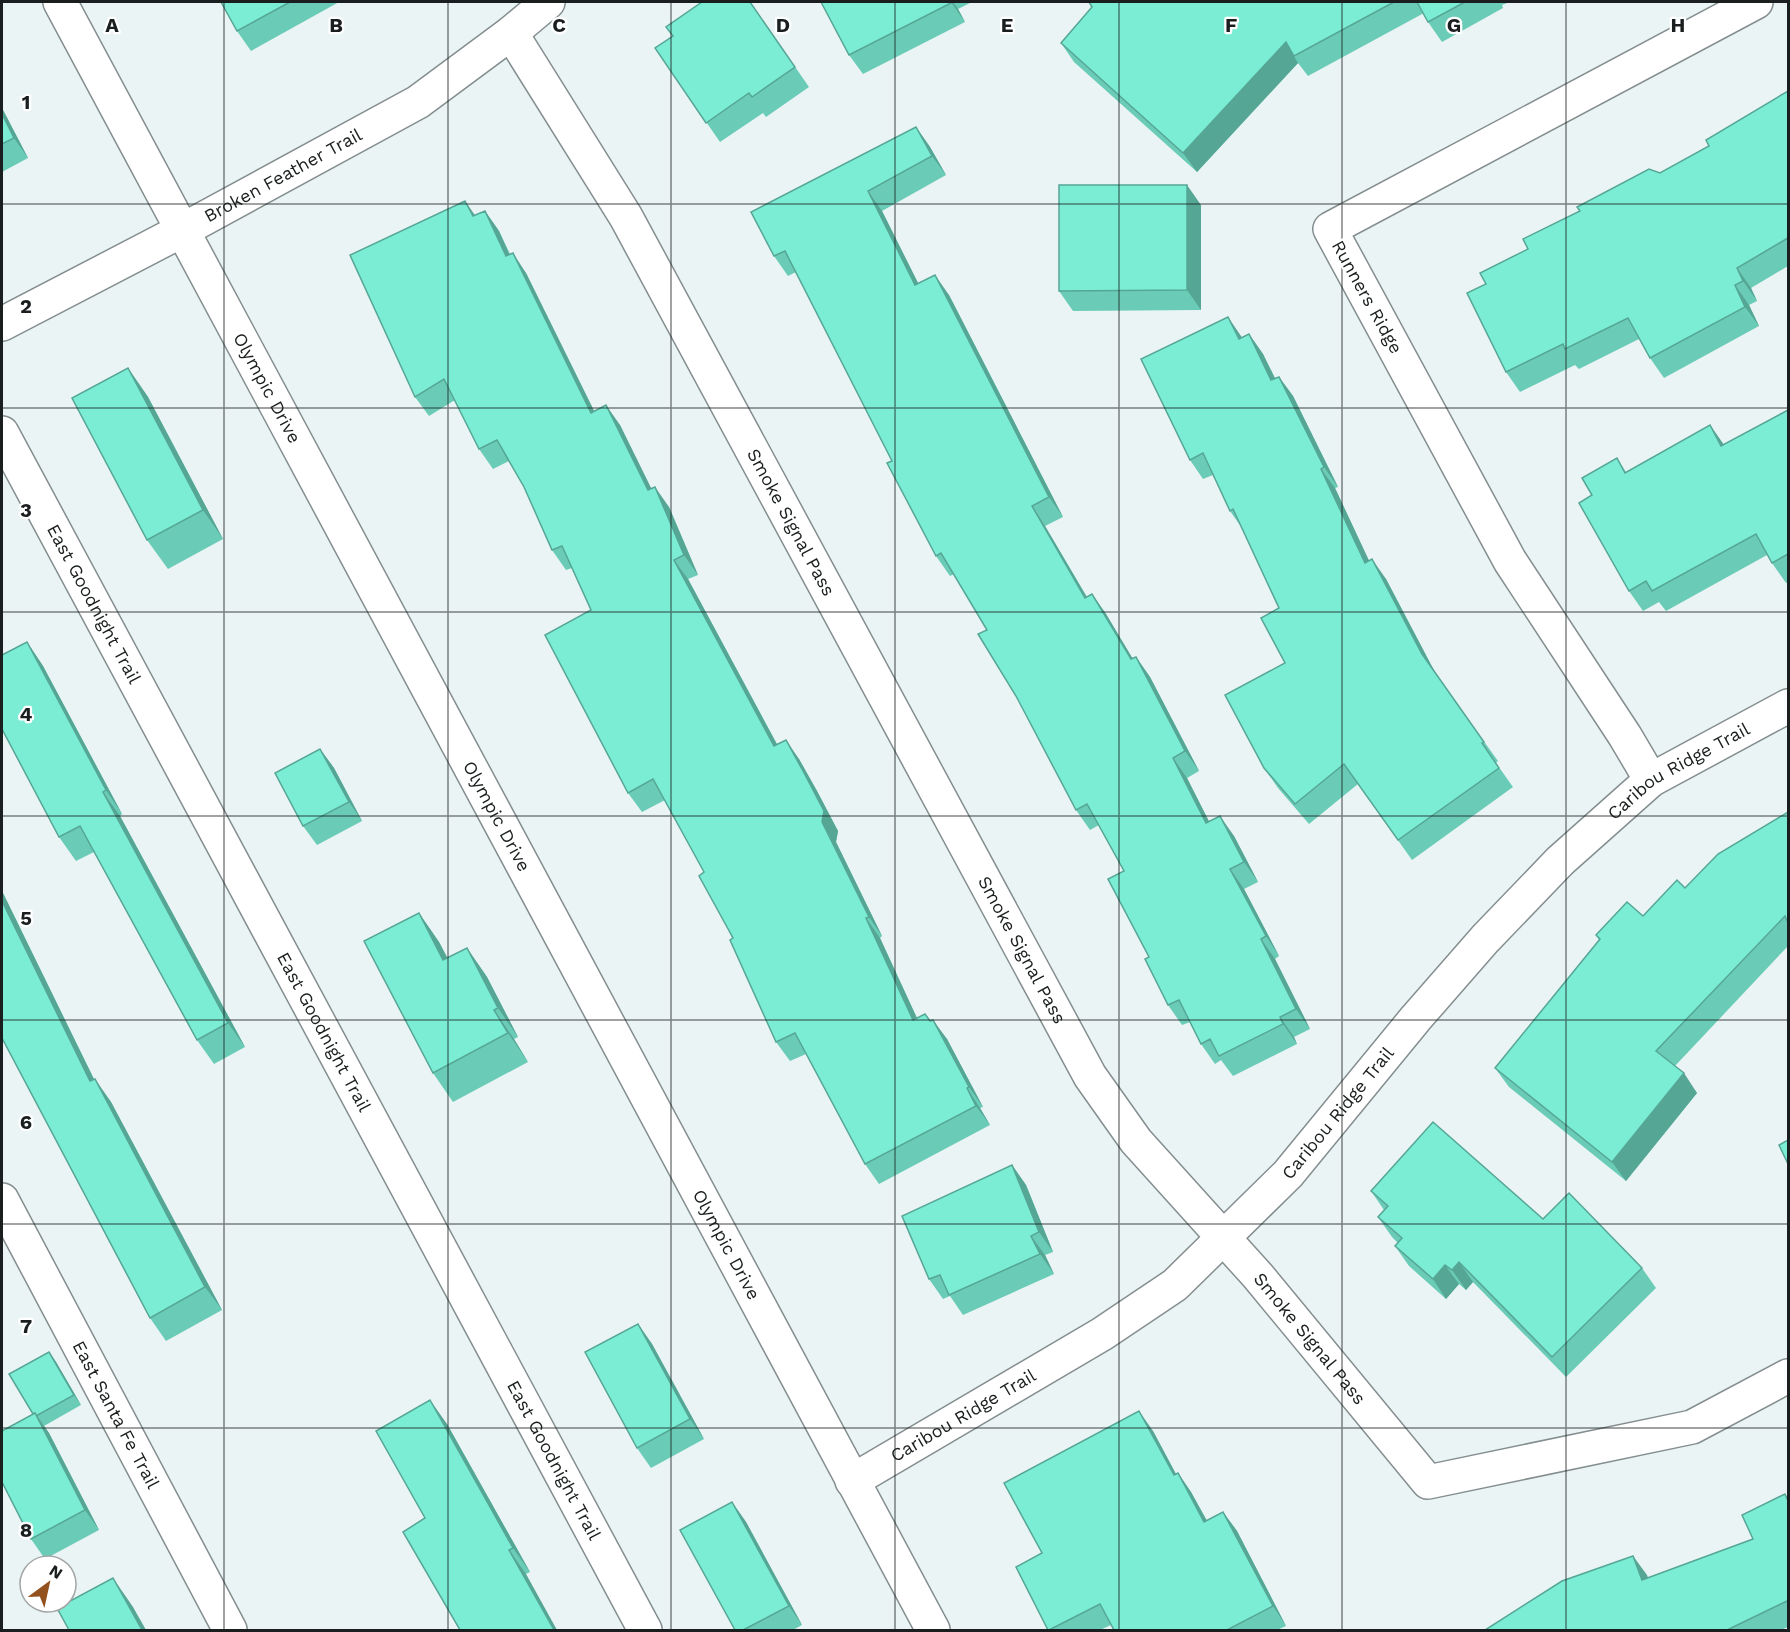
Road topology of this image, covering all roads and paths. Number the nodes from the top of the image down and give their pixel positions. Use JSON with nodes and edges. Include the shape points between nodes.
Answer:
{"nodes":[{"id":1,"x":60,"y":2,"type":"edge"},
{"id":2,"x":548,"y":2,"type":"edge"},
{"id":3,"x":1756,"y":2,"type":"edge"},
{"id":4,"x":511,"y":33,"type":"junction"},
{"id":5,"x":181,"y":231,"type":"junction"},
{"id":6,"x":2,"y":324,"type":"edge"},
{"id":7,"x":2,"y":433,"type":"edge"},
{"id":8,"x":1788,"y":706,"type":"edge"},
{"id":9,"x":1651,"y":780,"type":"junction"},
{"id":10,"x":2,"y":1200,"type":"edge"},
{"id":11,"x":1223,"y":1239,"type":"junction"},
{"id":12,"x":1788,"y":1376,"type":"edge"},
{"id":13,"x":852,"y":1481,"type":"junction"},
{"id":14,"x":230,"y":1630,"type":"edge"},
{"id":15,"x":645,"y":1630,"type":"edge"},
{"id":16,"x":933,"y":1630,"type":"edge"}],
"edges":[{"from":1,"to":5,"type":"street","name":"Olympic Drive"},
{"from":2,"to":4,"type":"street","name":"Broken Feather Trail"},
{"from":3,"to":9,"type":"street","name":"Runners Ridge","via":[[1330,229],[1510,561]]},
{"from":4,"to":5,"type":"street","name":"Broken Feather Trail","via":[[418,102]]},
{"from":4,"to":11,"type":"street","name":"Smoke Signal Pass","via":[[626,217],[1090,1076],[1136,1141]]},
{"from":5,"to":6,"type":"street","name":"Broken Feather Trail"},
{"from":5,"to":13,"type":"street","name":"Olympic Drive"},
{"from":7,"to":15,"type":"street","name":"East Goodnight Trail"},
{"from":8,"to":9,"type":"street","name":"Caribou Ridge Trail"},
{"from":9,"to":11,"type":"street","name":"Caribou Ridge Trail","via":[[1560,861],[1485,939],[1288,1174]]},
{"from":10,"to":14,"type":"street","name":"East Santa Fe Trail"},
{"from":11,"to":12,"type":"street","name":"Smoke Signal Pass","via":[[1428,1482],[1692,1427]]},
{"from":11,"to":13,"type":"street","name":"Caribou Ridge Trail","via":[[1175,1285],[1101,1334]]},
{"from":13,"to":16,"type":"street","name":"Olympic Drive"}]}
